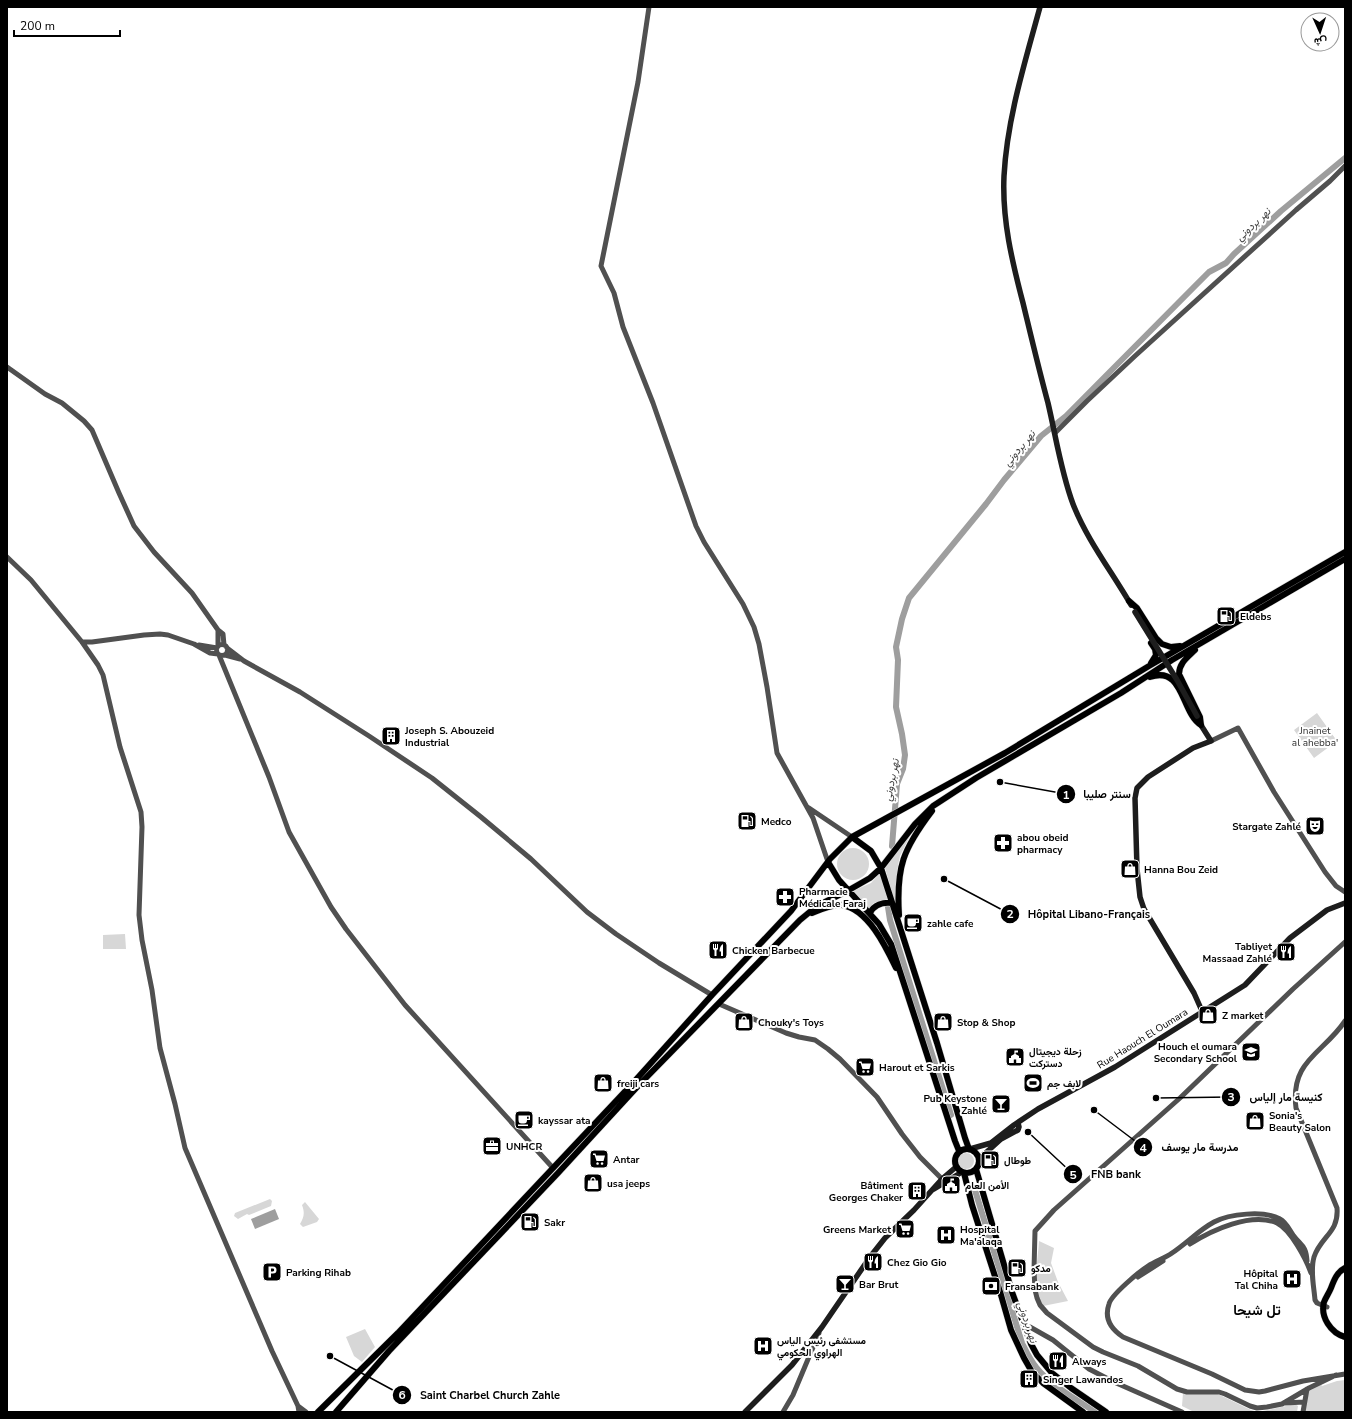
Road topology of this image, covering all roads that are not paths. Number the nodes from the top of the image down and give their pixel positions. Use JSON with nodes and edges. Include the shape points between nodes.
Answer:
{"nodes":[{"id":1,"x":649,"y":7,"type":"edge"},
{"id":2,"x":1040,"y":7,"type":"edge"},
{"id":3,"x":1345,"y":166,"type":"edge"},
{"id":4,"x":7,"y":367,"type":"edge"},
{"id":5,"x":1054,"y":431,"type":"junction"},
{"id":6,"x":1345,"y":552,"type":"edge"},
{"id":7,"x":7,"y":557,"type":"edge"},
{"id":8,"x":1345,"y":559,"type":"edge"},
{"id":9,"x":1130,"y":602,"type":"junction"},
{"id":10,"x":1262,"y":604,"type":"junction"},
{"id":11,"x":218,"y":630,"type":"junction"},
{"id":12,"x":82,"y":642,"type":"junction"},
{"id":13,"x":194,"y":644,"type":"junction"},
{"id":14,"x":1185,"y":645,"type":"junction"},
{"id":15,"x":1199,"y":645,"type":"junction"},
{"id":16,"x":218,"y":647,"type":"junction"},
{"id":17,"x":226,"y":647,"type":"junction"},
{"id":18,"x":221,"y":655,"type":"junction"},
{"id":19,"x":244,"y":660,"type":"junction"},
{"id":20,"x":1149,"y":666,"type":"junction"},
{"id":21,"x":1138,"y":681,"type":"junction"},
{"id":22,"x":1201,"y":725,"type":"junction"},
{"id":23,"x":1211,"y":741,"type":"junction"},
{"id":24,"x":937,"y":804,"type":"junction"},
{"id":25,"x":808,"y":808,"type":"junction"},
{"id":26,"x":852,"y":837,"type":"junction"},
{"id":27,"x":828,"y":862,"type":"junction"},
{"id":28,"x":881,"y":868,"type":"junction"},
{"id":29,"x":849,"y":890,"type":"junction"},
{"id":30,"x":1345,"y":892,"type":"edge"},
{"id":31,"x":892,"y":903,"type":"junction"},
{"id":32,"x":1345,"y":903,"type":"edge"},
{"id":33,"x":870,"y":913,"type":"junction"},
{"id":34,"x":798,"y":923,"type":"junction"},
{"id":35,"x":901,"y":929,"type":"junction"},
{"id":36,"x":1345,"y":942,"type":"edge"},
{"id":37,"x":903,"y":980,"type":"junction"},
{"id":38,"x":719,"y":986,"type":"junction"},
{"id":39,"x":727,"y":994,"type":"junction"},
{"id":40,"x":712,"y":995,"type":"junction"},
{"id":41,"x":703,"y":1004,"type":"junction"},
{"id":42,"x":719,"y":1004,"type":"junction"},
{"id":43,"x":712,"y":1011,"type":"junction"},
{"id":44,"x":1202,"y":1011,"type":"junction"},
{"id":45,"x":1345,"y":1021,"type":"edge"},
{"id":46,"x":1018,"y":1123,"type":"junction"},
{"id":47,"x":965,"y":1138,"type":"junction"},
{"id":48,"x":955,"y":1141,"type":"junction"},
{"id":49,"x":985,"y":1145,"type":"junction"},
{"id":50,"x":970,"y":1149,"type":"junction"},
{"id":51,"x":959,"y":1151,"type":"junction"},
{"id":52,"x":986,"y":1153,"type":"junction"},
{"id":53,"x":979,"y":1159,"type":"junction"},
{"id":54,"x":956,"y":1167,"type":"junction"},
{"id":55,"x":553,"y":1168,"type":"junction"},
{"id":56,"x":963,"y":1172,"type":"junction"},
{"id":57,"x":977,"y":1172,"type":"junction"},
{"id":58,"x":942,"y":1179,"type":"junction"},
{"id":59,"x":965,"y":1179,"type":"junction"},
{"id":60,"x":929,"y":1192,"type":"junction"},
{"id":61,"x":1264,"y":1214,"type":"junction"},
{"id":62,"x":1262,"y":1220,"type":"junction"},
{"id":63,"x":1277,"y":1220,"type":"junction"},
{"id":64,"x":1149,"y":1268,"type":"junction"},
{"id":65,"x":1345,"y":1268,"type":"edge"},
{"id":66,"x":1313,"y":1278,"type":"junction"},
{"id":67,"x":1324,"y":1305,"type":"junction"},
{"id":68,"x":822,"y":1327,"type":"junction"},
{"id":69,"x":1025,"y":1328,"type":"junction"},
{"id":70,"x":1345,"y":1337,"type":"edge"},
{"id":71,"x":1345,"y":1374,"type":"edge"},
{"id":72,"x":1336,"y":1375,"type":"junction"},
{"id":73,"x":1309,"y":1380,"type":"junction"},
{"id":74,"x":1071,"y":1388,"type":"junction"},
{"id":75,"x":1277,"y":1388,"type":"junction"},
{"id":76,"x":1309,"y":1388,"type":"junction"},
{"id":77,"x":1299,"y":1394,"type":"junction"},
{"id":78,"x":1063,"y":1398,"type":"junction"},
{"id":79,"x":1304,"y":1403,"type":"junction"},
{"id":80,"x":1282,"y":1404,"type":"junction"},
{"id":81,"x":298,"y":1406,"type":"junction"},
{"id":82,"x":299,"y":1412,"type":"edge"},
{"id":83,"x":306,"y":1412,"type":"edge"},
{"id":84,"x":318,"y":1412,"type":"edge"},
{"id":85,"x":336,"y":1412,"type":"edge"},
{"id":86,"x":745,"y":1412,"type":"edge"},
{"id":87,"x":783,"y":1412,"type":"edge"},
{"id":88,"x":1083,"y":1412,"type":"edge"},
{"id":89,"x":1106,"y":1412,"type":"edge"},
{"id":90,"x":1182,"y":1412,"type":"edge"},
{"id":91,"x":1303,"y":1412,"type":"edge"}],
"edges":[{"from":1,"to":25,"type":"street","via":[[638,82],[601,266],[614,294],[623,327],[696,526],[754,627],[767,687],[777,753]]},
{"from":2,"to":5,"type":"main road","via":[[1006,149],[1004,193],[1009,246]]},
{"from":3,"to":5,"type":"street"},
{"from":4,"to":11,"type":"street","via":[[62,403],[92,430],[134,526],[192,593]]},
{"from":5,"to":9,"type":"main road","via":[[1068,489],[1076,510]]},
{"from":6,"to":10,"type":"highway"},
{"from":7,"to":12,"type":"street","via":[[31,580]]},
{"from":8,"to":10,"type":"highway"},
{"from":9,"to":14,"type":"highway","via":[[1162,644],[1172,647]]},
{"from":9,"to":20,"type":"highway","via":[[1132,612],[1156,652],[1156,657]]},
{"from":9,"to":22,"type":"main road","bridge":true},
{"from":10,"to":14,"type":"highway"},
{"from":10,"to":15,"type":"highway"},
{"from":11,"to":16,"type":"street"},
{"from":11,"to":17,"type":"street","via":[[223,634]]},
{"from":12,"to":13,"type":"street","via":[[154,634],[168,635]]},
{"from":12,"to":81,"type":"street","via":[[104,675],[120,747],[141,812],[139,915],[142,940],[160,1048],[185,1148],[272,1352]]},
{"from":13,"to":16,"type":"street"},
{"from":13,"to":18,"type":"street","via":[[210,653]]},
{"from":14,"to":20,"type":"highway"},
{"from":15,"to":21,"type":"highway"},
{"from":15,"to":22,"type":"highway","via":[[1182,662],[1178,674],[1200,717]]},
{"from":16,"to":17,"type":"street"},
{"from":16,"to":18,"type":"street"},
{"from":17,"to":18,"type":"street"},
{"from":17,"to":19,"type":"street"},
{"from":18,"to":19,"type":"street"},
{"from":18,"to":55,"type":"street","via":[[289,832],[342,923],[405,1005]]},
{"from":19,"to":40,"type":"street","via":[[300,692],[432,778],[531,859],[591,915],[659,963]]},
{"from":20,"to":26,"type":"highway","via":[[1005,753]]},
{"from":21,"to":22,"type":"highway","via":[[1156,675],[1170,677],[1181,692],[1196,722]]},
{"from":21,"to":24,"type":"highway"},
{"from":22,"to":23,"type":"main road"},
{"from":23,"to":30,"type":"street","via":[[1238,728],[1274,792],[1326,872],[1336,886]]},
{"from":23,"to":44,"type":"main road","via":[[1193,748],[1148,777],[1137,788],[1135,798],[1140,897]]},
{"from":24,"to":28,"type":"highway","via":[[915,824]]},
{"from":24,"to":35,"type":"highway","via":[[910,843],[902,864],[898,894]]},
{"from":25,"to":26,"type":"street"},
{"from":25,"to":27,"type":"street"},
{"from":26,"to":27,"type":"highway"},
{"from":26,"to":28,"type":"highway","via":[[871,851]]},
{"from":27,"to":29,"type":"highway"},
{"from":27,"to":38,"type":"highway","via":[[791,911]]},
{"from":28,"to":29,"type":"highway","via":[[870,878]]},
{"from":28,"to":31,"type":"highway"},
{"from":29,"to":33,"type":"highway"},
{"from":29,"to":34,"type":"highway","via":[[817,906]]},
{"from":31,"to":33,"type":"highway","via":[[878,906]]},
{"from":31,"to":35,"type":"highway"},
{"from":32,"to":44,"type":"main road","name":"Rue Haouch El Oumara","via":[[1327,910],[1310,922],[1279,949],[1245,985]]},
{"from":33,"to":37,"type":"highway","via":[[888,937]]},
{"from":34,"to":37,"type":"highway","via":[[812,913],[831,906],[844,906],[855,910],[875,931]]},
{"from":34,"to":39,"type":"highway"},
{"from":35,"to":47,"type":"highway"},
{"from":36,"to":80,"type":"street","via":[[1184,1093],[1054,1210],[1036,1231],[1035,1290],[1040,1305],[1093,1347],[1138,1366],[1177,1389],[1187,1392],[1219,1392],[1257,1408]]},
{"from":37,"to":48,"type":"highway"},
{"from":38,"to":39,"type":"highway"},
{"from":38,"to":40,"type":"highway"},
{"from":39,"to":42,"type":"highway"},
{"from":40,"to":41,"type":"highway"},
{"from":41,"to":43,"type":"highway"},
{"from":41,"to":55,"type":"highway"},
{"from":42,"to":43,"type":"highway"},
{"from":42,"to":58,"type":"street","via":[[786,1033],[815,1040],[828,1049],[878,1097],[902,1134]]},
{"from":43,"to":85,"type":"highway","via":[[389,1351]]},
{"from":44,"to":46,"type":"main road","name":"Rue Haouch El Oumara","via":[[1155,1043],[1038,1109]]},
{"from":45,"to":66,"type":"street","via":[[1308,1059],[1295,1087],[1296,1108],[1337,1208],[1331,1233],[1314,1256]]},
{"from":46,"to":49,"type":"main road","name":"Rue Haouch El Oumara"},
{"from":46,"to":52,"type":"main road","name":"Rue Haouch El Oumara","via":[[1018,1130],[1001,1139]]},
{"from":47,"to":48,"type":"highway","via":[[960,1142]]},
{"from":47,"to":50,"type":"highway"},
{"from":48,"to":51,"type":"highway"},
{"from":49,"to":50,"type":"main road","name":"Rue Haouch El Oumara"},
{"from":49,"to":52,"type":"main road","via":[[982,1150]]},
{"from":50,"to":51,"type":"highway"},
{"from":50,"to":53,"type":"highway","via":[[975,1151]]},
{"from":51,"to":54,"type":"highway","via":[[954,1158]]},
{"from":52,"to":53,"type":"main road","name":"Rue Haouch El Oumara"},
{"from":53,"to":57,"type":"highway"},
{"from":54,"to":56,"type":"highway"},
{"from":54,"to":58,"type":"main road"},
{"from":55,"to":84,"type":"highway","via":[[398,1333]]},
{"from":56,"to":57,"type":"highway"},
{"from":56,"to":59,"type":"highway"},
{"from":56,"to":60,"type":"main road"},
{"from":57,"to":59,"type":"highway"},
{"from":57,"to":69,"type":"highway"},
{"from":58,"to":60,"type":"main road"},
{"from":59,"to":78,"type":"highway","via":[[1011,1330],[1032,1372]]},
{"from":60,"to":68,"type":"main road","via":[[878,1248]]},
{"from":61,"to":62,"type":"street"},
{"from":61,"to":63,"type":"street"},
{"from":61,"to":64,"type":"street","via":[[1232,1216],[1215,1222]]},
{"from":62,"to":63,"type":"street"},
{"from":62,"to":64,"type":"street","via":[[1221,1227]]},
{"from":63,"to":66,"type":"street","via":[[1286,1225],[1304,1246]]},
{"from":64,"to":75,"type":"street","via":[[1115,1294],[1109,1302],[1107,1312],[1112,1329],[1123,1337],[1245,1390],[1259,1392]]},
{"from":65,"to":67,"type":"highway","via":[[1336,1276]]},
{"from":66,"to":67,"type":"street","via":[[1315,1300]]},
{"from":67,"to":70,"type":"highway","via":[[1326,1320],[1332,1330]]},
{"from":68,"to":86,"type":"main road","via":[[792,1365]]},
{"from":68,"to":87,"type":"street"},
{"from":69,"to":74,"type":"highway","via":[[1031,1344],[1044,1364]]},
{"from":69,"to":90,"type":"street","via":[[1030,1327],[1053,1340],[1090,1369],[1108,1379]]},
{"from":71,"to":72,"type":"street"},
{"from":72,"to":73,"type":"street"},
{"from":72,"to":76,"type":"street"},
{"from":73,"to":75,"type":"street"},
{"from":73,"to":76,"type":"street"},
{"from":74,"to":78,"type":"highway"},
{"from":74,"to":89,"type":"highway"},
{"from":75,"to":76,"type":"street","via":[[1300,1385]]},
{"from":76,"to":77,"type":"street"},
{"from":76,"to":79,"type":"street"},
{"from":77,"to":79,"type":"street"},
{"from":77,"to":80,"type":"street"},
{"from":78,"to":88,"type":"highway"},
{"from":79,"to":80,"type":"street"},
{"from":79,"to":91,"type":"street"},
{"from":81,"to":82,"type":"street"},
{"from":81,"to":83,"type":"street"}]}
